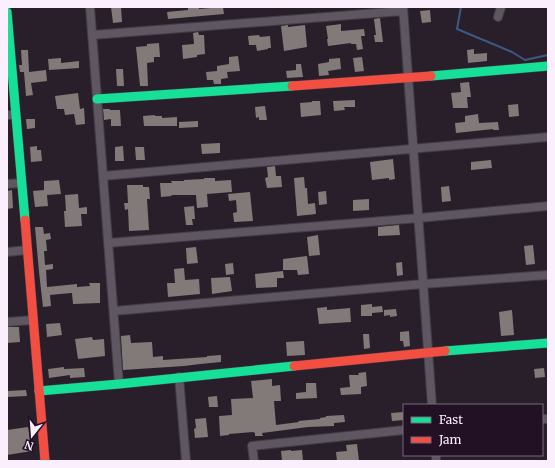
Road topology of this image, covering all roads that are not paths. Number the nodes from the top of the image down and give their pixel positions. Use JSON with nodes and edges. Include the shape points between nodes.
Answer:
{"nodes":[{"id":1,"x":90,"y":7,"type":"edge"},
{"id":2,"x":501,"y":7,"type":"edge"},
{"id":3,"x":403,"y":9,"type":"edge"},
{"id":4,"x":7,"y":12,"type":"edge"},
{"id":5,"x":498,"y":17,"type":"dead end"},
{"id":6,"x":92,"y":35,"type":"junction"},
{"id":7,"x":8,"y":41,"type":"edge"},
{"id":8,"x":548,"y":66,"type":"edge"},
{"id":9,"x":408,"y":78,"type":"junction"},
{"id":10,"x":97,"y":99,"type":"junction"},
{"id":11,"x":11,"y":115,"type":"edge"},
{"id":12,"x":548,"y":137,"type":"edge"},
{"id":13,"x":414,"y":149,"type":"junction"},
{"id":14,"x":103,"y":176,"type":"junction"},
{"id":15,"x":22,"y":183,"type":"junction"},
{"id":16,"x":7,"y":184,"type":"edge"},
{"id":17,"x":548,"y":206,"type":"edge"},
{"id":18,"x":419,"y":218,"type":"junction"},
{"id":19,"x":108,"y":243,"type":"junction"},
{"id":20,"x":27,"y":250,"type":"junction"},
{"id":21,"x":7,"y":252,"type":"edge"},
{"id":22,"x":548,"y":275,"type":"edge"},
{"id":23,"x":423,"y":284,"type":"junction"},
{"id":24,"x":114,"y":311,"type":"junction"},
{"id":25,"x":33,"y":320,"type":"junction"},
{"id":26,"x":7,"y":322,"type":"edge"},
{"id":27,"x":548,"y":343,"type":"edge"},
{"id":28,"x":428,"y":352,"type":"junction"},
{"id":29,"x":179,"y":377,"type":"junction"},
{"id":30,"x":119,"y":384,"type":"junction"},
{"id":31,"x":39,"y":391,"type":"junction"},
{"id":32,"x":432,"y":404,"type":"edge"},
{"id":33,"x":403,"y":430,"type":"edge"},
{"id":34,"x":45,"y":461,"type":"edge"},
{"id":35,"x":186,"y":461,"type":"edge"},
{"id":36,"x":254,"y":461,"type":"edge"}],
"edges":[{"from":1,"to":6,"type":"street"},
{"from":2,"to":5,"type":"street"},
{"from":3,"to":6,"type":"street"},
{"from":3,"to":9,"type":"street"},
{"from":4,"to":7,"type":"street"},
{"from":6,"to":10,"type":"street"},
{"from":7,"to":11,"type":"street"},
{"from":8,"to":9,"type":"street"},
{"from":9,"to":10,"type":"street"},
{"from":9,"to":13,"type":"street"},
{"from":10,"to":14,"type":"street"},
{"from":11,"to":15,"type":"street"},
{"from":12,"to":13,"type":"street"},
{"from":13,"to":14,"type":"street"},
{"from":13,"to":18,"type":"street"},
{"from":14,"to":19,"type":"street"},
{"from":15,"to":16,"type":"street"},
{"from":15,"to":20,"type":"street"},
{"from":17,"to":18,"type":"street"},
{"from":18,"to":19,"type":"street"},
{"from":18,"to":23,"type":"street"},
{"from":19,"to":24,"type":"street"},
{"from":20,"to":21,"type":"street"},
{"from":20,"to":25,"type":"street"},
{"from":22,"to":23,"type":"street"},
{"from":23,"to":24,"type":"street"},
{"from":23,"to":28,"type":"street"},
{"from":24,"to":30,"type":"street"},
{"from":25,"to":26,"type":"street"},
{"from":25,"to":31,"type":"street"},
{"from":27,"to":28,"type":"street"},
{"from":28,"to":29,"type":"street"},
{"from":28,"to":32,"type":"street"},
{"from":29,"to":30,"type":"street"},
{"from":29,"to":35,"type":"street"},
{"from":30,"to":31,"type":"street"},
{"from":31,"to":34,"type":"street"},
{"from":33,"to":36,"type":"street","via":[[252,446]]}]}
